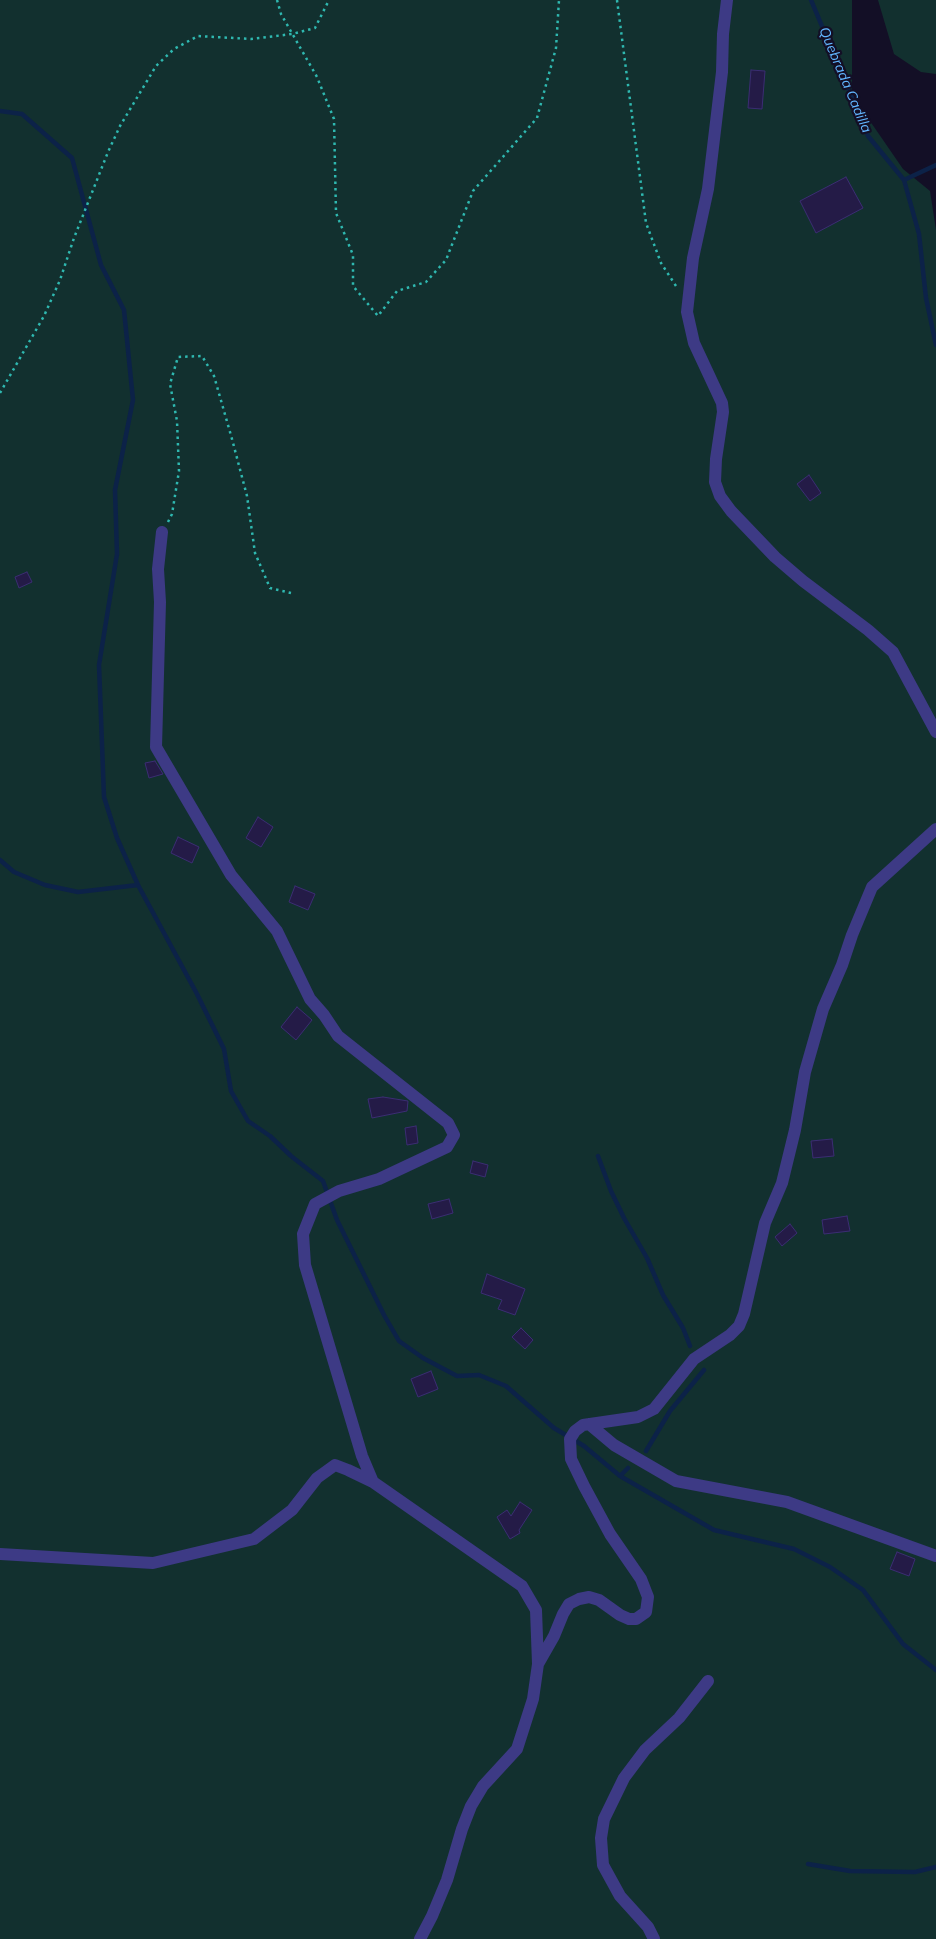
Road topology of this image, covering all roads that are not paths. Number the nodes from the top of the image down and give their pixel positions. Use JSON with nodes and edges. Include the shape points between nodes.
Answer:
{"nodes":[{"id":1,"x":727,"y":0,"type":"edge"},
{"id":2,"x":162,"y":532,"type":"road end"},
{"id":3,"x":936,"y":732,"type":"edge"},
{"id":4,"x":936,"y":829,"type":"edge"},
{"id":5,"x":589,"y":1424,"type":"junction"},
{"id":6,"x":373,"y":1482,"type":"junction"},
{"id":7,"x":0,"y":1554,"type":"edge"},
{"id":8,"x":936,"y":1556,"type":"edge"},
{"id":9,"x":538,"y":1664,"type":"junction"},
{"id":10,"x":708,"y":1681,"type":"dead end"},
{"id":11,"x":420,"y":1939,"type":"edge"},
{"id":12,"x":654,"y":1939,"type":"edge"}],
"edges":[{"from":1,"to":3,"type":"street","via":[[708,189],[693,258],[687,312],[694,343],[722,403],[716,482],[720,496],[775,557],[893,652]]},
{"from":2,"to":6,"type":"street","via":[[158,569],[156,746],[231,875],[277,931],[310,999],[338,1036],[448,1123],[454,1135],[447,1147],[315,1204],[303,1234],[305,1265],[362,1456]]},
{"from":4,"to":5,"type":"street","via":[[872,887],[852,935],[823,1009],[782,1183],[764,1223],[739,1326],[694,1359],[654,1409],[638,1417]]},
{"from":5,"to":8,"type":"street","via":[[614,1445],[676,1481],[787,1502]]},
{"from":5,"to":9,"type":"street","via":[[575,1431],[570,1439],[571,1459],[610,1534],[641,1579],[648,1597],[646,1612],[636,1619],[628,1619],[599,1600],[579,1599],[569,1604]]},
{"from":6,"to":7,"type":"street","via":[[335,1465],[317,1478],[292,1510],[254,1540],[153,1563]]},
{"from":6,"to":9,"type":"street","via":[[522,1586],[536,1610]]},
{"from":9,"to":11,"type":"street","via":[[533,1699],[517,1749],[483,1786],[471,1806],[446,1880]]},
{"from":10,"to":12,"type":"street","via":[[679,1718],[645,1750],[624,1778],[604,1819],[601,1838],[603,1865],[620,1896],[648,1926]]}]}
